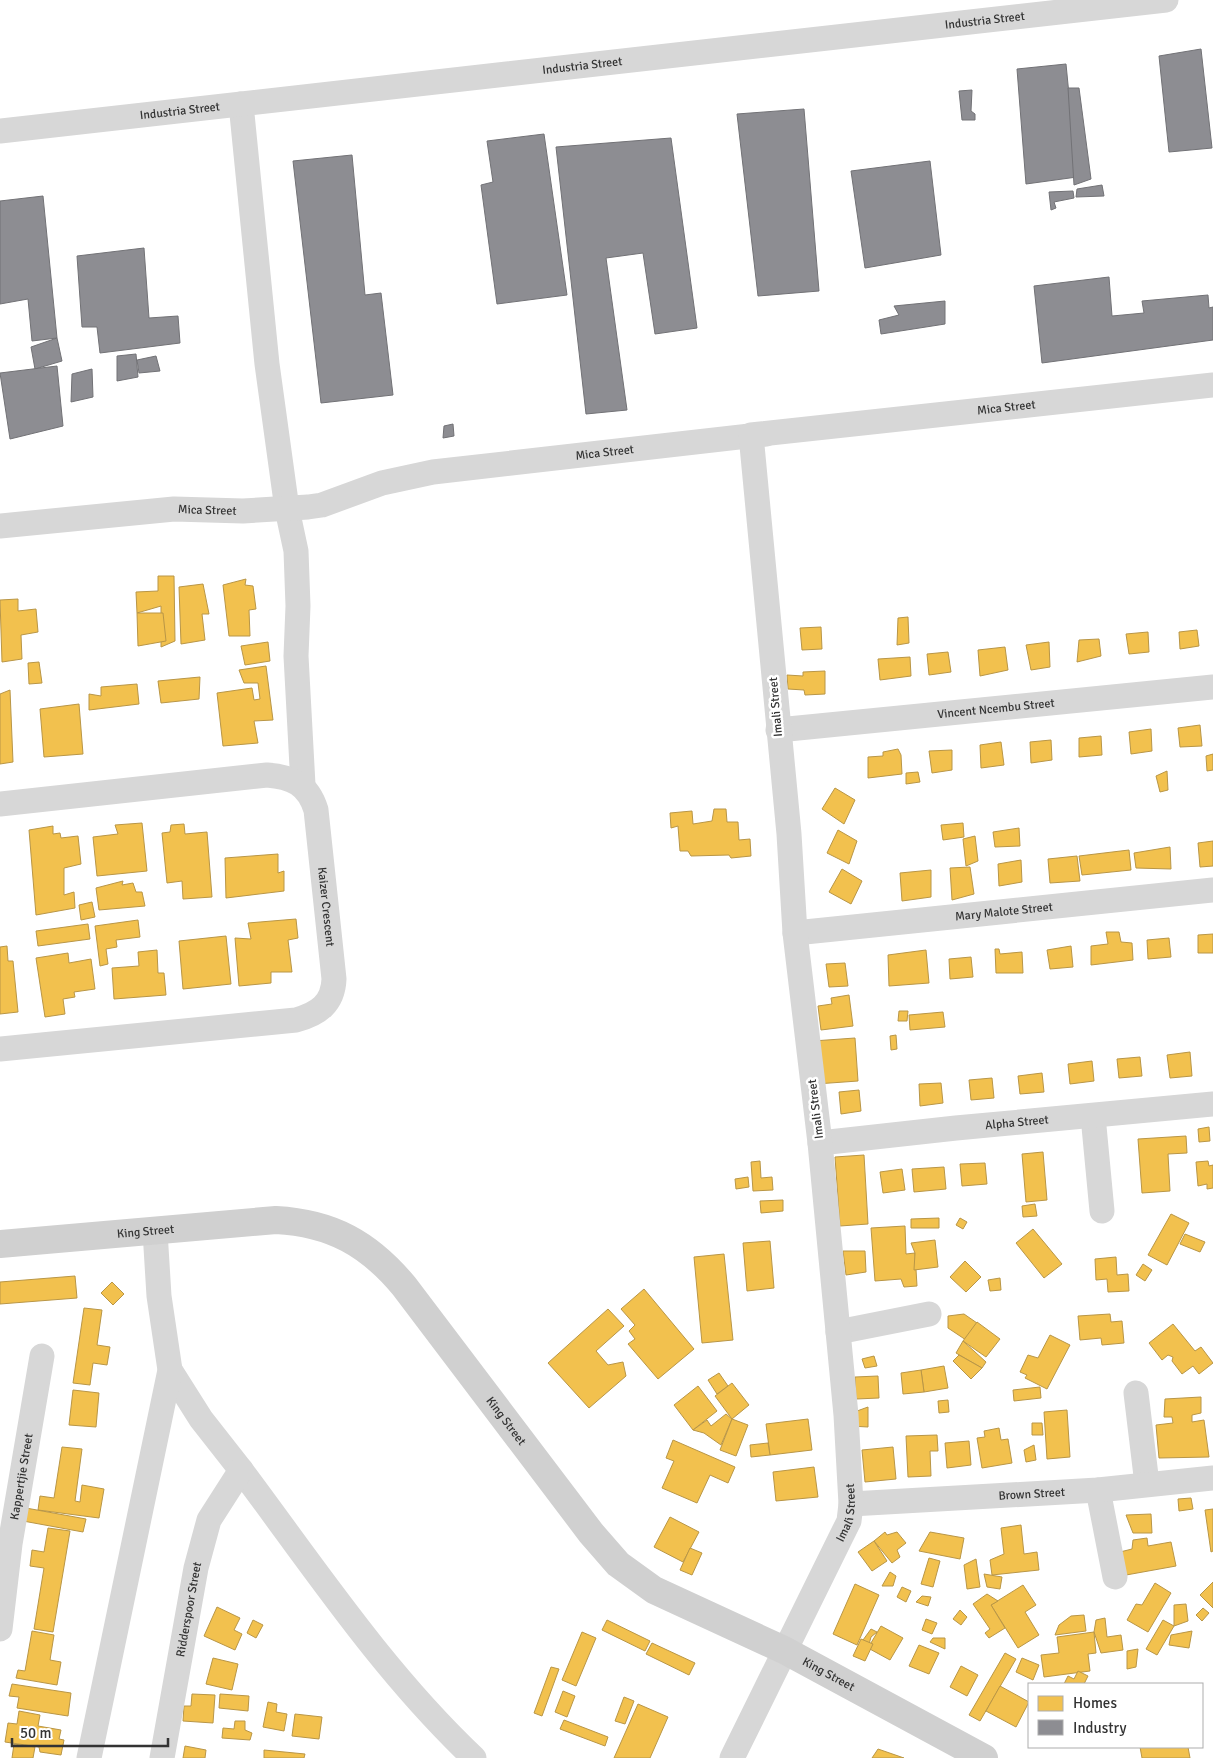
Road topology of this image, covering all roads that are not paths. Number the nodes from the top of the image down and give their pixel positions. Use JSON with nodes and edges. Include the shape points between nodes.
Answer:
{"nodes":[{"id":1,"x":1166,"y":0,"type":"edge"},
{"id":2,"x":241,"y":104,"type":"junction"},
{"id":3,"x":0,"y":131,"type":"edge"},
{"id":4,"x":1213,"y":385,"type":"edge"},
{"id":5,"x":751,"y":436,"type":"junction"},
{"id":6,"x":287,"y":509,"type":"junction"},
{"id":7,"x":0,"y":526,"type":"edge"},
{"id":8,"x":1213,"y":687,"type":"edge"},
{"id":9,"x":778,"y":730,"type":"junction"},
{"id":10,"x":303,"y":785,"type":"junction"},
{"id":11,"x":0,"y":804,"type":"edge"},
{"id":12,"x":1213,"y":890,"type":"edge"},
{"id":13,"x":795,"y":933,"type":"junction"},
{"id":14,"x":0,"y":1049,"type":"edge"},
{"id":15,"x":1213,"y":1104,"type":"edge"},
{"id":16,"x":1092,"y":1116,"type":"junction"},
{"id":17,"x":820,"y":1143,"type":"junction"},
{"id":18,"x":1102,"y":1211,"type":"dead end"},
{"id":19,"x":155,"y":1231,"type":"junction"},
{"id":20,"x":0,"y":1244,"type":"edge"},
{"id":21,"x":929,"y":1314,"type":"dead end"},
{"id":22,"x":838,"y":1332,"type":"junction"},
{"id":23,"x":42,"y":1356,"type":"dead end"},
{"id":24,"x":170,"y":1370,"type":"junction"},
{"id":25,"x":1136,"y":1393,"type":"dead end"},
{"id":26,"x":241,"y":1470,"type":"junction"},
{"id":27,"x":1213,"y":1478,"type":"edge"},
{"id":28,"x":1147,"y":1484,"type":"junction"},
{"id":29,"x":1098,"y":1490,"type":"junction"},
{"id":30,"x":851,"y":1504,"type":"junction"},
{"id":31,"x":1115,"y":1577,"type":"dead end"},
{"id":32,"x":0,"y":1628,"type":"edge"},
{"id":33,"x":784,"y":1650,"type":"junction"},
{"id":34,"x":977,"y":1757,"type":"edge"},
{"id":35,"x":89,"y":1758,"type":"edge"},
{"id":36,"x":162,"y":1758,"type":"edge"},
{"id":37,"x":474,"y":1758,"type":"edge"},
{"id":38,"x":732,"y":1758,"type":"edge"}],
"edges":[{"from":1,"to":2,"type":"street","name":"Industria Street"},
{"from":2,"to":3,"type":"street","name":"Industria Street"},
{"from":2,"to":6,"type":"street","via":[[266,364]]},
{"from":4,"to":5,"type":"street","name":"Mica Street"},
{"from":5,"to":6,"type":"street","name":"Mica Street","via":[[433,472],[382,483],[322,506]]},
{"from":5,"to":9,"type":"street","name":"Imali Street"},
{"from":6,"to":7,"type":"street","name":"Mica Street","via":[[174,509]]},
{"from":6,"to":10,"type":"street","via":[[295,536],[298,569],[296,656]]},
{"from":8,"to":9,"type":"street","name":"Vincent Ncembu Street"},
{"from":9,"to":13,"type":"street","name":"Imali Street"},
{"from":10,"to":11,"type":"street","via":[[267,775]]},
{"from":10,"to":14,"type":"street","name":"Kaizer Crescent","via":[[316,810],[332,959],[332,995],[322,1009],[311,1016],[289,1021]]},
{"from":12,"to":13,"type":"street","name":"Mary Malote Street"},
{"from":13,"to":17,"type":"street","name":"Imali Street"},
{"from":15,"to":16,"type":"street","name":"Alpha Street"},
{"from":16,"to":17,"type":"street","name":"Alpha Street"},
{"from":16,"to":18,"type":"street"},
{"from":17,"to":22,"type":"street","name":"Imali Street"},
{"from":19,"to":20,"type":"street","name":"King Street"},
{"from":19,"to":24,"type":"street","via":[[159,1296]]},
{"from":19,"to":33,"type":"street","name":"King Street","via":[[250,1222],[300,1222],[323,1228],[362,1246],[404,1286],[618,1564],[654,1590]]},
{"from":21,"to":22,"type":"street"},
{"from":22,"to":30,"type":"street","name":"Imali Street"},
{"from":23,"to":32,"type":"street","name":"Kappertjie Street","via":[[10,1544]]},
{"from":24,"to":26,"type":"street","via":[[212,1435]]},
{"from":24,"to":35,"type":"street"},
{"from":25,"to":28,"type":"street"},
{"from":26,"to":36,"type":"street","name":"Ridderspoor Street","via":[[210,1520],[204,1538]]},
{"from":26,"to":37,"type":"street","via":[[387,1665],[428,1714]]},
{"from":27,"to":28,"type":"street","name":"Brown Street"},
{"from":28,"to":29,"type":"street","name":"Brown Street"},
{"from":29,"to":30,"type":"street","name":"Brown Street"},
{"from":29,"to":31,"type":"street"},
{"from":30,"to":33,"type":"street","name":"Imali Street","via":[[849,1521]]},
{"from":33,"to":34,"type":"street","name":"King Street"},
{"from":33,"to":38,"type":"street","name":"Imali Street"}]}
